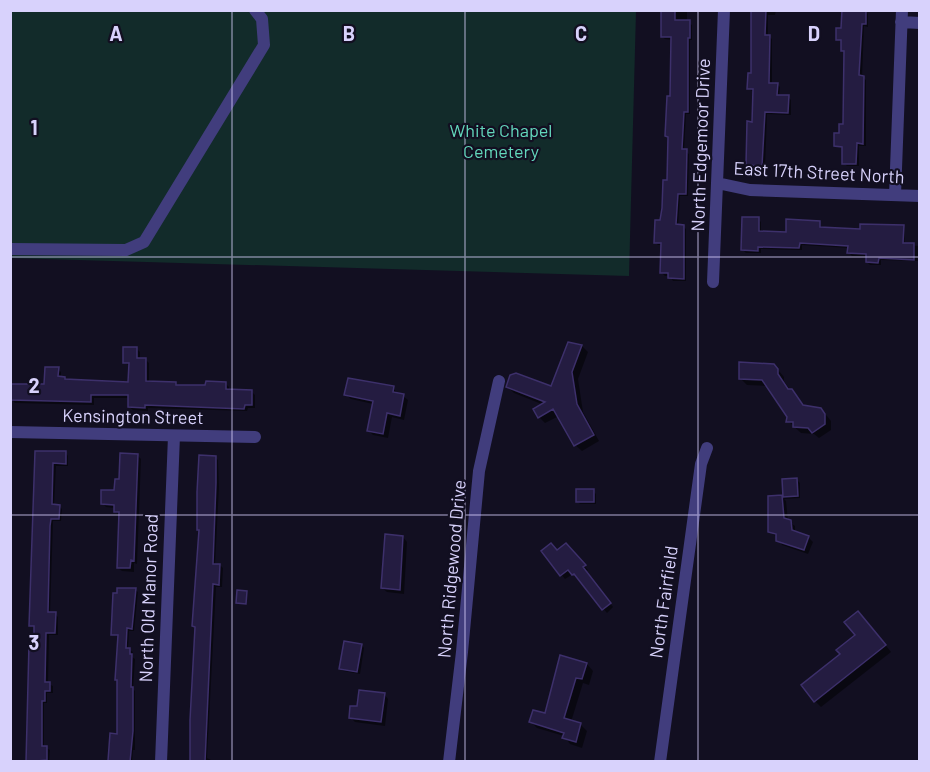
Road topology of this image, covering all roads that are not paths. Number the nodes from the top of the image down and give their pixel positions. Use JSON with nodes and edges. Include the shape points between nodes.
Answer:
{"nodes":[{"id":1,"x":255,"y":10,"type":"edge"},
{"id":2,"x":724,"y":10,"type":"edge"},
{"id":3,"x":902,"y":16,"type":"edge"},
{"id":4,"x":920,"y":23,"type":"edge"},
{"id":5,"x":717,"y":183,"type":"junction"},
{"id":6,"x":895,"y":195,"type":"junction"},
{"id":7,"x":920,"y":196,"type":"edge"},
{"id":8,"x":10,"y":249,"type":"edge"},
{"id":9,"x":713,"y":282,"type":"dead end"},
{"id":10,"x":499,"y":381,"type":"dead end"},
{"id":11,"x":10,"y":432,"type":"edge"},
{"id":12,"x":174,"y":436,"type":"junction"},
{"id":13,"x":255,"y":437,"type":"dead end"},
{"id":14,"x":707,"y":448,"type":"dead end"},
{"id":15,"x":161,"y":762,"type":"edge"},
{"id":16,"x":449,"y":762,"type":"edge"},
{"id":17,"x":660,"y":762,"type":"edge"}],
"edges":[{"from":1,"to":8,"type":"street","via":[[262,20],[264,45],[144,242],[126,250]]},
{"from":2,"to":5,"type":"street","name":"North Edgemoor Drive"},
{"from":3,"to":4,"type":"street"},
{"from":3,"to":6,"type":"street"},
{"from":5,"to":6,"type":"street","name":"East 17th Street North","via":[[750,190]]},
{"from":5,"to":9,"type":"street","name":"North Edgemoor Drive"},
{"from":6,"to":7,"type":"street","name":"East 17th Street North"},
{"from":10,"to":16,"type":"street","name":"North Ridgewood Drive","via":[[479,471]]},
{"from":11,"to":12,"type":"street","name":"Kensington Street"},
{"from":12,"to":13,"type":"street","name":"Kensington Street"},
{"from":12,"to":15,"type":"street","name":"North Old Manor Road"},
{"from":14,"to":17,"type":"street","name":"North Fairfield","via":[[701,464]]}]}
